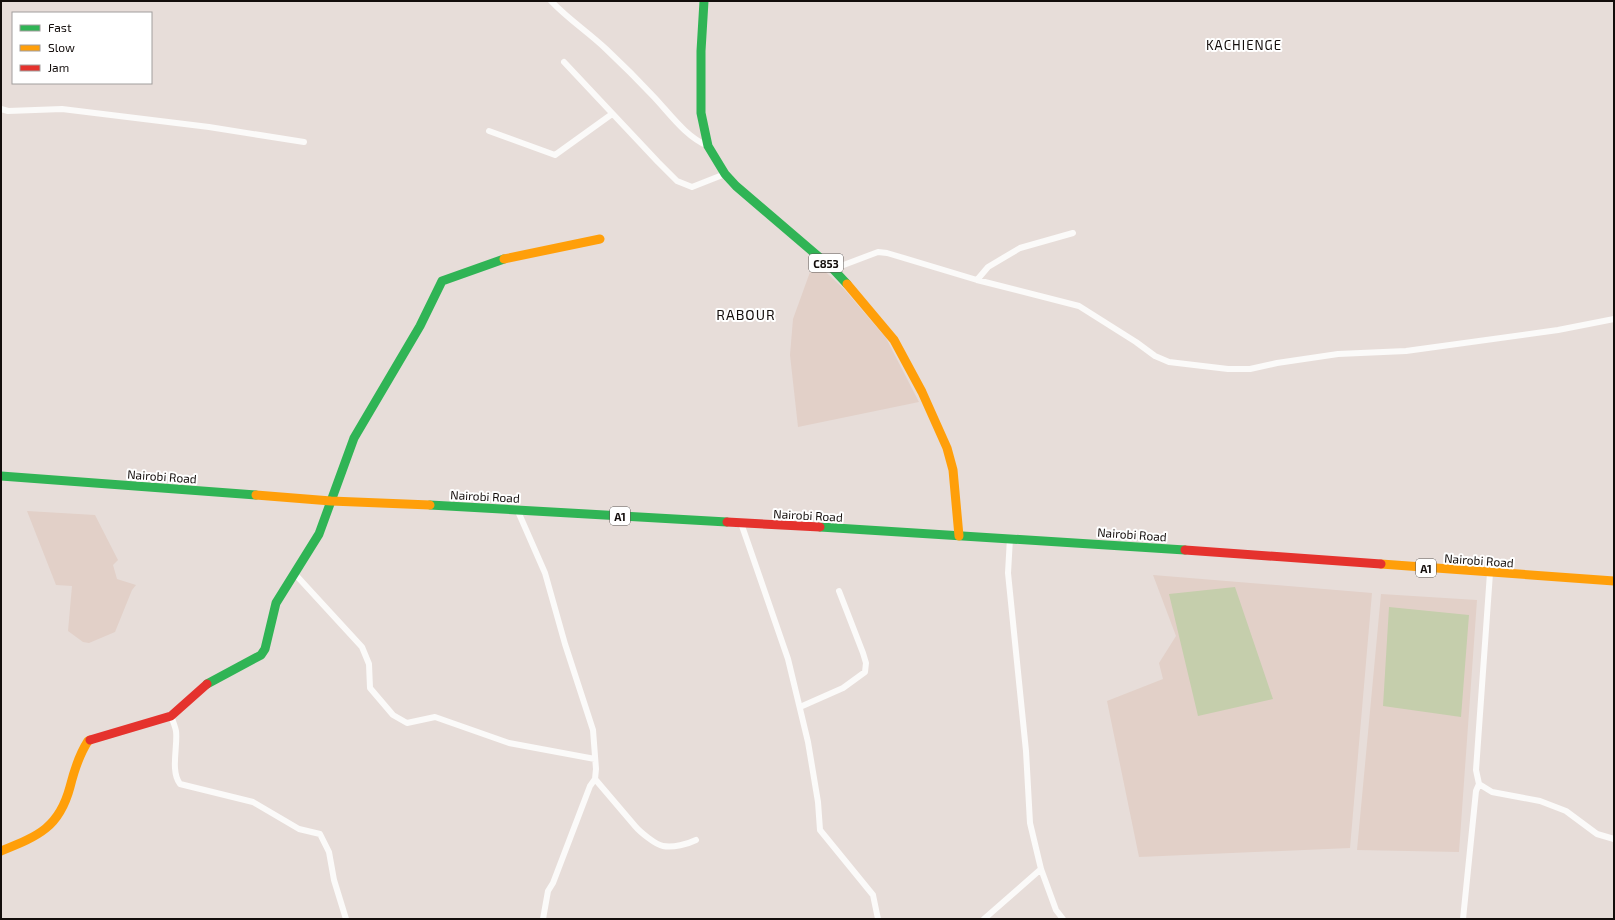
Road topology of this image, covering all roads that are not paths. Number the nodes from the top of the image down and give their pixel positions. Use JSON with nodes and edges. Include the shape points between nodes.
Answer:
{"nodes":[{"id":1,"x":551,"y":1,"type":"edge"},
{"id":2,"x":704,"y":1,"type":"edge"},
{"id":3,"x":564,"y":62,"type":"dead end"},
{"id":4,"x":1,"y":109,"type":"edge"},
{"id":5,"x":612,"y":114,"type":"junction"},
{"id":6,"x":490,"y":131,"type":"dead end"},
{"id":7,"x":304,"y":142,"type":"dead end"},
{"id":8,"x":708,"y":146,"type":"junction"},
{"id":9,"x":725,"y":174,"type":"junction"},
{"id":10,"x":1073,"y":233,"type":"dead end"},
{"id":11,"x":600,"y":239,"type":"dead end"},
{"id":12,"x":833,"y":269,"type":"junction"},
{"id":13,"x":977,"y":280,"type":"junction"},
{"id":14,"x":1614,"y":319,"type":"edge"},
{"id":15,"x":1,"y":476,"type":"edge"},
{"id":16,"x":331,"y":501,"type":"junction"},
{"id":17,"x":517,"y":509,"type":"junction"},
{"id":18,"x":741,"y":523,"type":"junction"},
{"id":19,"x":959,"y":536,"type":"junction"},
{"id":20,"x":1010,"y":538,"type":"junction"},
{"id":21,"x":294,"y":573,"type":"junction"},
{"id":22,"x":1490,"y":573,"type":"junction"},
{"id":23,"x":1614,"y":581,"type":"edge"},
{"id":24,"x":839,"y":591,"type":"dead end"},
{"id":25,"x":800,"y":707,"type":"junction"},
{"id":26,"x":171,"y":716,"type":"junction"},
{"id":27,"x":595,"y":759,"type":"junction"},
{"id":28,"x":595,"y":779,"type":"junction"},
{"id":29,"x":1479,"y":784,"type":"junction"},
{"id":30,"x":1614,"y":839,"type":"edge"},
{"id":31,"x":696,"y":840,"type":"dead end"},
{"id":32,"x":1,"y":851,"type":"edge"},
{"id":33,"x":1041,"y":869,"type":"junction"},
{"id":34,"x":346,"y":919,"type":"edge"},
{"id":35,"x":543,"y":919,"type":"edge"},
{"id":36,"x":878,"y":919,"type":"edge"},
{"id":37,"x":984,"y":919,"type":"edge"},
{"id":38,"x":1063,"y":919,"type":"edge"},
{"id":39,"x":1463,"y":919,"type":"edge"}],
"edges":[{"from":1,"to":8,"type":"street","via":[[638,80],[684,130],[698,142]]},
{"from":2,"to":8,"type":"main road","number":"C853","via":[[701,51],[702,113]]},
{"from":3,"to":5,"type":"street"},
{"from":4,"to":7,"type":"street","via":[[62,109],[209,127]]},
{"from":5,"to":6,"type":"street","via":[[555,155]]},
{"from":5,"to":9,"type":"street","via":[[677,181],[692,187]]},
{"from":8,"to":9,"type":"main road","number":"C853"},
{"from":9,"to":12,"type":"main road","number":"C853"},
{"from":10,"to":13,"type":"street","via":[[1020,248],[988,267]]},
{"from":11,"to":16,"type":"main road","via":[[510,257],[442,280],[420,326],[354,438]]},
{"from":12,"to":13,"type":"street","via":[[878,252]]},
{"from":12,"to":19,"type":"main road","number":"C853","via":[[859,296],[894,340],[922,392],[947,448],[953,470]]},
{"from":13,"to":14,"type":"street","via":[[1079,306],[1155,356],[1169,362],[1228,369],[1250,369],[1277,362],[1338,354],[1406,351],[1558,330]]},
{"from":15,"to":16,"type":"main road","name":"Nairobi Road","number":"A1"},
{"from":16,"to":17,"type":"main road","name":"Nairobi Road","number":"A1"},
{"from":16,"to":21,"type":"main road","via":[[319,534]]},
{"from":17,"to":18,"type":"main road","name":"Nairobi Road","number":"A1"},
{"from":17,"to":27,"type":"street","via":[[545,573],[565,644],[594,730]]},
{"from":18,"to":19,"type":"main road","name":"Nairobi Road","number":"A1"},
{"from":18,"to":25,"type":"street","via":[[788,659]]},
{"from":19,"to":20,"type":"main road","name":"Nairobi Road","number":"A1"},
{"from":20,"to":22,"type":"main road","name":"Nairobi Road","number":"A1"},
{"from":20,"to":33,"type":"street","via":[[1008,573],[1025,743],[1030,823]]},
{"from":21,"to":26,"type":"main road","via":[[276,603],[265,649],[261,655],[205,684]]},
{"from":21,"to":27,"type":"street","via":[[362,647],[369,664],[370,688],[393,715],[407,723],[434,718],[509,743]]},
{"from":22,"to":23,"type":"main road","name":"Nairobi Road","number":"A1"},
{"from":22,"to":29,"type":"street","via":[[1476,770]]},
{"from":24,"to":25,"type":"street","via":[[863,653],[865,672],[843,688]]},
{"from":25,"to":36,"type":"street","via":[[818,802],[820,830],[873,895]]},
{"from":26,"to":32,"type":"main road","via":[[88,741],[82,749],[59,815],[41,832]]},
{"from":26,"to":34,"type":"street","via":[[176,731],[175,762],[180,784],[253,802],[299,829],[320,834],[330,852],[334,880]]},
{"from":27,"to":28,"type":"street"},
{"from":28,"to":31,"type":"street","via":[[640,832],[663,846],[686,844]]},
{"from":28,"to":35,"type":"street","via":[[548,891]]},
{"from":29,"to":30,"type":"street","via":[[1492,792],[1540,801],[1566,811],[1597,834]]},
{"from":29,"to":39,"type":"street","via":[[1476,791]]},
{"from":33,"to":37,"type":"street"},
{"from":33,"to":38,"type":"street","via":[[1056,910]]}]}
